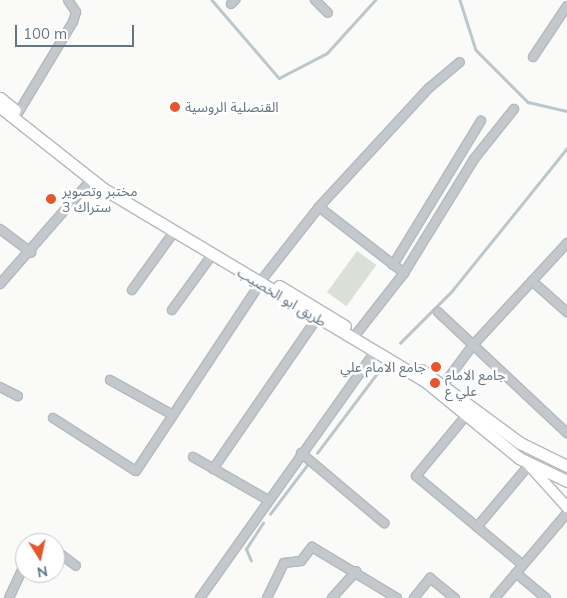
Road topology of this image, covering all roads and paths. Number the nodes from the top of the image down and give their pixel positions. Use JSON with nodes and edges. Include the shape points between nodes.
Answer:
{"nodes":[{"id":1,"x":68,"y":0,"type":"edge"},
{"id":2,"x":315,"y":0,"type":"edge"},
{"id":3,"x":567,"y":6,"type":"edge"},
{"id":4,"x":328,"y":13,"type":"dead end"},
{"id":5,"x":533,"y":57,"type":"dead end"},
{"id":6,"x":460,"y":62,"type":"dead end"},
{"id":7,"x":0,"y":98,"type":"edge"},
{"id":8,"x":0,"y":107,"type":"edge"},
{"id":9,"x":514,"y":109,"type":"dead end"},
{"id":10,"x":18,"y":113,"type":"junction"},
{"id":11,"x":481,"y":121,"type":"dead end"},
{"id":12,"x":91,"y":180,"type":"junction"},
{"id":13,"x":319,"y":208,"type":"junction"},
{"id":14,"x":0,"y":228,"type":"edge"},
{"id":15,"x":174,"y":232,"type":"junction"},
{"id":16,"x":567,"y":243,"type":"edge"},
{"id":17,"x":31,"y":252,"type":"junction"},
{"id":18,"x":212,"y":255,"type":"junction"},
{"id":19,"x":393,"y":265,"type":"junction"},
{"id":20,"x":404,"y":273,"type":"junction"},
{"id":21,"x":262,"y":281,"type":"junction"},
{"id":22,"x":532,"y":281,"type":"junction"},
{"id":23,"x":0,"y":284,"type":"edge"},
{"id":24,"x":132,"y":290,"type":"dead end"},
{"id":25,"x":172,"y":310,"type":"dead end"},
{"id":26,"x":438,"y":312,"type":"dead end"},
{"id":27,"x":567,"y":312,"type":"edge"},
{"id":28,"x":317,"y":318,"type":"junction"},
{"id":29,"x":357,"y":333,"type":"junction"},
{"id":30,"x":474,"y":345,"type":"junction"},
{"id":31,"x":375,"y":352,"type":"junction"},
{"id":32,"x":110,"y":380,"type":"dead end"},
{"id":33,"x":444,"y":384,"type":"junction"},
{"id":34,"x":0,"y":387,"type":"edge"},
{"id":35,"x":18,"y":396,"type":"dead end"},
{"id":36,"x":471,"y":411,"type":"junction"},
{"id":37,"x":173,"y":415,"type":"junction"},
{"id":38,"x":53,"y":418,"type":"dead end"},
{"id":39,"x":567,"y":433,"type":"edge"},
{"id":40,"x":301,"y":453,"type":"junction"},
{"id":41,"x":193,"y":457,"type":"dead end"},
{"id":42,"x":529,"y":465,"type":"junction"},
{"id":43,"x":567,"y":466,"type":"edge"},
{"id":44,"x":213,"y":469,"type":"junction"},
{"id":45,"x":567,"y":482,"type":"edge"},
{"id":46,"x":268,"y":500,"type":"junction"},
{"id":47,"x":567,"y":507,"type":"edge"},
{"id":48,"x":567,"y":513,"type":"edge"},
{"id":49,"x":384,"y":523,"type":"dead end"},
{"id":50,"x":477,"y":527,"type":"junction"},
{"id":51,"x":65,"y":558,"type":"edge"},
{"id":52,"x":522,"y":565,"type":"junction"},
{"id":53,"x":76,"y":566,"type":"dead end"},
{"id":54,"x":356,"y":571,"type":"junction"},
{"id":55,"x":516,"y":572,"type":"junction"},
{"id":56,"x":16,"y":583,"type":"edge"},
{"id":57,"x":9,"y":598,"type":"edge"},
{"id":58,"x":200,"y":598,"type":"edge"},
{"id":59,"x":267,"y":598,"type":"edge"},
{"id":60,"x":332,"y":598,"type":"edge"},
{"id":61,"x":397,"y":598,"type":"edge"},
{"id":62,"x":414,"y":598,"type":"edge"},
{"id":63,"x":455,"y":598,"type":"edge"},
{"id":64,"x":495,"y":598,"type":"edge"},
{"id":65,"x":546,"y":598,"type":"edge"}],
"edges":[{"from":1,"to":10,"type":"street","via":[[76,12],[73,22]]},
{"from":2,"to":4,"type":"street"},
{"from":3,"to":5,"type":"street"},
{"from":6,"to":13,"type":"street","via":[[429,88]]},
{"from":7,"to":10,"type":"main road","name":"طريق ابو الخصيب"},
{"from":8,"to":12,"type":"main road","name":"طريق ابو الخصيب"},
{"from":9,"to":20,"type":"street","via":[[474,159]]},
{"from":10,"to":21,"type":"main road","name":"طريق ابو الخصيب","via":[[104,181]]},
{"from":11,"to":19,"type":"street"},
{"from":12,"to":15,"type":"main road","name":"طريق ابو الخصيب"},
{"from":12,"to":17,"type":"street"},
{"from":13,"to":19,"type":"street"},
{"from":13,"to":21,"type":"street"},
{"from":14,"to":17,"type":"street"},
{"from":15,"to":18,"type":"main road","name":"طريق ابو الخصيب"},
{"from":15,"to":24,"type":"street"},
{"from":16,"to":22,"type":"street"},
{"from":17,"to":23,"type":"street"},
{"from":18,"to":21,"type":"main road","name":"طريق ابو الخصيب"},
{"from":18,"to":25,"type":"street"},
{"from":19,"to":20,"type":"street"},
{"from":20,"to":29,"type":"street"},
{"from":21,"to":28,"type":"main road","name":"طريق ابو الخصيب"},
{"from":21,"to":29,"type":"main road","name":"طريق ابو الخصيب"},
{"from":21,"to":37,"type":"street"},
{"from":22,"to":27,"type":"street"},
{"from":22,"to":30,"type":"street"},
{"from":26,"to":30,"type":"street"},
{"from":28,"to":31,"type":"main road","name":"طريق ابو الخصيب"},
{"from":28,"to":44,"type":"street"},
{"from":29,"to":33,"type":"main road","name":"طريق ابو الخصيب"},
{"from":30,"to":33,"type":"street"},
{"from":30,"to":39,"type":"street"},
{"from":31,"to":36,"type":"main road","name":"طريق ابو الخصيب"},
{"from":31,"to":40,"type":"street"},
{"from":32,"to":37,"type":"street"},
{"from":33,"to":36,"type":"main road","name":"طريق ابو الخصيب"},
{"from":34,"to":35,"type":"street"},
{"from":36,"to":42,"type":"main road","name":"طريق ابو الخصيب"},
{"from":36,"to":43,"type":"main road","name":"طريق ابو الخصيب","via":[[526,446]]},
{"from":36,"to":50,"type":"street","via":[[416,476]]},
{"from":37,"to":38,"type":"street","via":[[136,471]]},
{"from":40,"to":46,"type":"street"},
{"from":40,"to":49,"type":"street"},
{"from":41,"to":44,"type":"street"},
{"from":42,"to":45,"type":"main road","name":"طريق ابو الخصيب"},
{"from":42,"to":47,"type":"street"},
{"from":42,"to":50,"type":"street"},
{"from":44,"to":46,"type":"street"},
{"from":46,"to":58,"type":"street"},
{"from":48,"to":52,"type":"street"},
{"from":50,"to":52,"type":"street"},
{"from":51,"to":53,"type":"street"},
{"from":52,"to":55,"type":"street"},
{"from":54,"to":59,"type":"street","via":[[312,547],[300,561],[284,563]]},
{"from":54,"to":60,"type":"street"},
{"from":54,"to":61,"type":"street"},
{"from":55,"to":64,"type":"street"},
{"from":55,"to":65,"type":"street"},
{"from":56,"to":57,"type":"street"},
{"from":62,"to":63,"type":"street","via":[[430,578]]}]}
